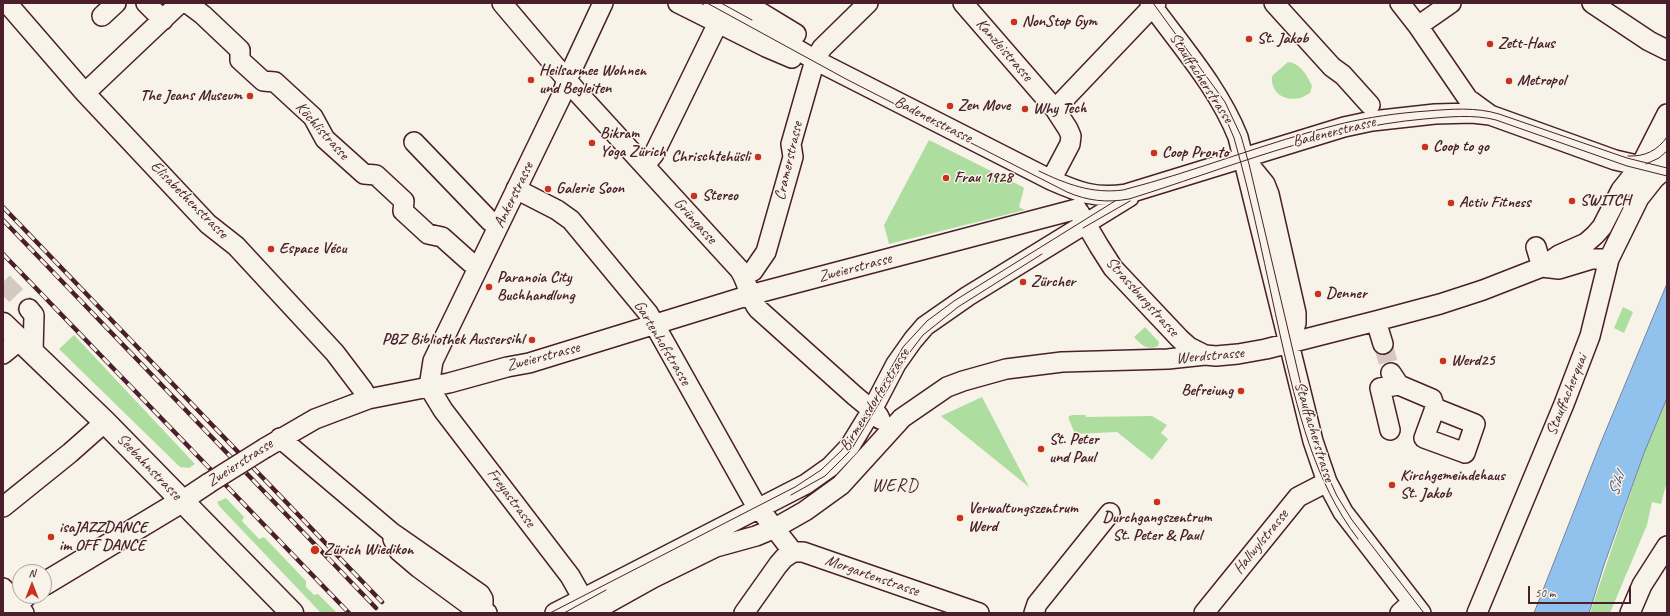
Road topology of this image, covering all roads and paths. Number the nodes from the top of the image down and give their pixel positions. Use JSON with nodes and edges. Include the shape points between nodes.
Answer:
{"nodes":[{"id":1,"x":7,"y":3,"type":"edge"},
{"id":2,"x":146,"y":3,"type":"edge"},
{"id":3,"x":180,"y":3,"type":"edge"},
{"id":4,"x":187,"y":3,"type":"edge"},
{"id":5,"x":502,"y":3,"type":"edge"},
{"id":6,"x":603,"y":3,"type":"edge"},
{"id":7,"x":678,"y":3,"type":"edge"},
{"id":8,"x":713,"y":3,"type":"edge"},
{"id":9,"x":745,"y":3,"type":"edge"},
{"id":10,"x":868,"y":3,"type":"edge"},
{"id":11,"x":963,"y":3,"type":"edge"},
{"id":12,"x":1274,"y":3,"type":"edge"},
{"id":13,"x":1400,"y":3,"type":"edge"},
{"id":14,"x":1451,"y":3,"type":"edge"},
{"id":15,"x":1592,"y":3,"type":"edge"},
{"id":16,"x":1152,"y":4,"type":"edge"},
{"id":17,"x":163,"y":20,"type":"junction"},
{"id":18,"x":718,"y":23,"type":"junction"},
{"id":19,"x":1418,"y":26,"type":"junction"},
{"id":20,"x":1667,"y":50,"type":"edge"},
{"id":21,"x":815,"y":60,"type":"junction"},
{"id":22,"x":567,"y":80,"type":"junction"},
{"id":23,"x":85,"y":93,"type":"junction"},
{"id":24,"x":1370,"y":105,"type":"dead end"},
{"id":25,"x":1054,"y":109,"type":"junction"},
{"id":26,"x":1667,"y":114,"type":"edge"},
{"id":27,"x":1490,"y":115,"type":"junction"},
{"id":28,"x":414,"y":142,"type":"dead end"},
{"id":29,"x":1667,"y":144,"type":"edge"},
{"id":30,"x":1244,"y":158,"type":"junction"},
{"id":31,"x":644,"y":165,"type":"junction"},
{"id":32,"x":1657,"y":171,"type":"edge"},
{"id":33,"x":1051,"y":180,"type":"junction"},
{"id":34,"x":516,"y":189,"type":"junction"},
{"id":35,"x":1140,"y":190,"type":"junction"},
{"id":36,"x":1081,"y":216,"type":"junction"},
{"id":37,"x":1024,"y":223,"type":"junction"},
{"id":38,"x":499,"y":225,"type":"junction"},
{"id":39,"x":1536,"y":248,"type":"dead end"},
{"id":40,"x":1042,"y":250,"type":"junction"},
{"id":41,"x":1609,"y":259,"type":"junction"},
{"id":42,"x":478,"y":266,"type":"junction"},
{"id":43,"x":1542,"y":267,"type":"junction"},
{"id":44,"x":744,"y":276,"type":"junction"},
{"id":45,"x":750,"y":295,"type":"junction"},
{"id":46,"x":29,"y":309,"type":"tunnel mouth"},
{"id":47,"x":1376,"y":322,"type":"junction"},
{"id":48,"x":3,"y":324,"type":"edge"},
{"id":49,"x":654,"y":325,"type":"junction"},
{"id":50,"x":1289,"y":343,"type":"junction"},
{"id":51,"x":1383,"y":344,"type":"tunnel mouth"},
{"id":52,"x":26,"y":346,"type":"junction"},
{"id":53,"x":3,"y":354,"type":"edge"},
{"id":54,"x":1205,"y":355,"type":"junction"},
{"id":55,"x":429,"y":387,"type":"junction"},
{"id":56,"x":368,"y":399,"type":"junction"},
{"id":57,"x":1435,"y":408,"type":"dead end"},
{"id":58,"x":872,"y":410,"type":"junction"},
{"id":59,"x":105,"y":422,"type":"junction"},
{"id":60,"x":1390,"y":430,"type":"dead end"},
{"id":61,"x":885,"y":436,"type":"junction"},
{"id":62,"x":280,"y":438,"type":"junction"},
{"id":63,"x":1327,"y":482,"type":"junction"},
{"id":64,"x":182,"y":501,"type":"junction"},
{"id":65,"x":3,"y":507,"type":"edge"},
{"id":66,"x":759,"y":509,"type":"junction"},
{"id":67,"x":1110,"y":513,"type":"dead end"},
{"id":68,"x":775,"y":528,"type":"junction"},
{"id":69,"x":1667,"y":546,"type":"edge"},
{"id":70,"x":793,"y":552,"type":"junction"},
{"id":71,"x":52,"y":579,"type":"edge"},
{"id":72,"x":586,"y":608,"type":"edge"},
{"id":73,"x":1411,"y":609,"type":"edge"},
{"id":74,"x":485,"y":612,"type":"edge"},
{"id":75,"x":292,"y":613,"type":"edge"},
{"id":76,"x":555,"y":613,"type":"edge"},
{"id":77,"x":744,"y":613,"type":"edge"},
{"id":78,"x":978,"y":613,"type":"edge"},
{"id":79,"x":1034,"y":613,"type":"edge"},
{"id":80,"x":1204,"y":613,"type":"edge"},
{"id":81,"x":1477,"y":613,"type":"edge"},
{"id":82,"x":1630,"y":613,"type":"edge"}],
"edges":[{"from":1,"to":23,"type":"street","name":"Elisabethenstrasse"},
{"from":2,"to":17,"type":"street"},
{"from":3,"to":17,"type":"street"},
{"from":4,"to":42,"type":"street","name":"Köchlistrasse","via":[[240,50],[240,60],[263,81],[275,82],[313,117],[325,139],[364,174],[376,175],[404,201],[403,211],[428,234],[442,237]]},
{"from":5,"to":22,"type":"street","name":"Grüngasse"},
{"from":6,"to":22,"type":"street","name":"Ankerstrasse"},
{"from":7,"to":18,"type":"street","name":"Badenerstrasse"},
{"from":8,"to":21,"type":"street","name":"Badenerstrasse"},
{"from":9,"to":21,"type":"street","via":[[805,40]]},
{"from":10,"to":21,"type":"street","name":"Cramerstrasse","via":[[822,48]]},
{"from":11,"to":25,"type":"street","name":"Kanzleistrasse"},
{"from":12,"to":24,"type":"street"},
{"from":13,"to":19,"type":"street"},
{"from":14,"to":19,"type":"street"},
{"from":15,"to":20,"type":"street"},
{"from":16,"to":25,"type":"street"},
{"from":16,"to":30,"type":"street","name":"Stauffacherstrasse","via":[[1224,107],[1238,137]]},
{"from":17,"to":23,"type":"street"},
{"from":18,"to":21,"type":"street","name":"Badenerstrasse","via":[[795,60]]},
{"from":18,"to":31,"type":"street","via":[[654,154]]},
{"from":19,"to":27,"type":"street","via":[[1468,99]]},
{"from":21,"to":33,"type":"street","name":"Badenerstrasse"},
{"from":21,"to":44,"type":"street","name":"Cramerstrasse","via":[[791,144],[793,157],[766,252],[753,271]]},
{"from":22,"to":31,"type":"street","name":"Grüngasse"},
{"from":22,"to":34,"type":"street","name":"Ankerstrasse"},
{"from":23,"to":56,"type":"street","name":"Elisabethenstrasse","via":[[208,224],[236,246],[335,353]]},
{"from":25,"to":33,"type":"street","name":"Kanzleistrasse","via":[[1071,136],[1070,144]]},
{"from":26,"to":32,"type":"street"},
{"from":27,"to":30,"type":"street","name":"Badenerstrasse","via":[[1434,114],[1372,121],[1313,135]]},
{"from":27,"to":32,"type":"street","name":"Badenerstrasse","via":[[1619,161]]},
{"from":28,"to":38,"type":"street","via":[[490,221]]},
{"from":29,"to":32,"type":"street","via":[[1657,156]]},
{"from":30,"to":35,"type":"street","name":"Badenerstrasse"},
{"from":30,"to":50,"type":"street","name":"Stauffacherstrasse"},
{"from":31,"to":44,"type":"street","name":"Grüngasse"},
{"from":32,"to":41,"type":"street","name":"Stauffacherquai","via":[[1639,198]]},
{"from":32,"to":43,"type":"street","name":"Werdstrasse","via":[[1621,190],[1602,226],[1586,243],[1559,255]]},
{"from":33,"to":35,"type":"street","name":"Badenerstrasse","via":[[1078,192],[1094,195],[1113,196]]},
{"from":33,"to":36,"type":"street","name":"Badenerstrasse","via":[[1068,196]]},
{"from":34,"to":38,"type":"street","name":"Ankerstrasse"},
{"from":34,"to":49,"type":"street","name":"Gartenhofstrasse","via":[[571,220],[648,312]]},
{"from":35,"to":36,"type":"street","name":"Birmensdorferstrasse"},
{"from":36,"to":37,"type":"street","name":"Zweierstrasse"},
{"from":36,"to":40,"type":"street","name":"Birmensdorferstrasse"},
{"from":36,"to":54,"type":"street","name":"Strassburgstrasse","via":[[1113,268],[1189,348]]},
{"from":37,"to":40,"type":"street","via":[[1039,229],[1042,234]]},
{"from":37,"to":45,"type":"street","name":"Zweierstrasse"},
{"from":38,"to":42,"type":"street","name":"Ankerstrasse"},
{"from":39,"to":43,"type":"street"},
{"from":40,"to":58,"type":"street","name":"Birmensdorferstrasse","via":[[925,326],[896,364]]},
{"from":41,"to":43,"type":"street","name":"Werdstrasse","via":[[1592,259],[1559,269]]},
{"from":41,"to":81,"type":"street","name":"Stauffacherquai","via":[[1590,336]]},
{"from":42,"to":55,"type":"street","name":"Ankerstrasse","via":[[433,361]]},
{"from":43,"to":47,"type":"street","name":"Werdstrasse","via":[[1483,290]]},
{"from":44,"to":45,"type":"street","name":"Grüngasse"},
{"from":45,"to":49,"type":"street","name":"Zweierstrasse"},
{"from":45,"to":58,"type":"street","name":"Grüngasse","via":[[758,309]]},
{"from":46,"to":52,"type":"street","via":[[34,315]]},
{"from":47,"to":50,"type":"street","name":"Werdstrasse"},
{"from":47,"to":51,"type":"street"},
{"from":48,"to":52,"type":"main road","name":"Seebahnstrasse"},
{"from":49,"to":55,"type":"street","name":"Zweierstrasse","via":[[529,363]]},
{"from":49,"to":66,"type":"street","name":"Gartenhofstrasse"},
{"from":50,"to":54,"type":"street","name":"Werdstrasse","via":[[1238,354]]},
{"from":50,"to":63,"type":"street","name":"Stauffacherstrasse","via":[[1313,441]]},
{"from":52,"to":53,"type":"street"},
{"from":52,"to":59,"type":"main road","name":"Seebahnstrasse"},
{"from":54,"to":61,"type":"street","name":"Werdstrasse","via":[[1168,359],[1062,362],[1006,369],[977,376],[947,387],[902,418]]},
{"from":55,"to":56,"type":"street","name":"Zweierstrasse"},
{"from":55,"to":72,"type":"street","name":"Freyastrasse","via":[[443,410],[570,576]]},
{"from":56,"to":62,"type":"street","name":"Zweierstrasse","via":[[326,414]]},
{"from":57,"to":60,"type":"street","via":[[1432,399],[1395,379],[1380,388]]},
{"from":58,"to":61,"type":"street","name":"Grüngasse","via":[[878,415]]},
{"from":58,"to":66,"type":"street","name":"Birmensdorferstrasse","via":[[850,446],[830,467],[806,484]]},
{"from":59,"to":64,"type":"main road","name":"Seebahnstrasse"},
{"from":59,"to":65,"type":"street"},
{"from":61,"to":68,"type":"street","name":"Birmensdorferstrasse","via":[[841,485],[805,511]]},
{"from":62,"to":64,"type":"street","name":"Zweierstrasse","bridge":true},
{"from":62,"to":74,"type":"street","via":[[391,532],[480,594]]},
{"from":63,"to":73,"type":"street","name":"Stauffacherstrasse","via":[[1336,500]]},
{"from":63,"to":80,"type":"street","name":"Hallwylstrasse","via":[[1298,497]]},
{"from":64,"to":71,"type":"main road","name":"Zweierstrasse"},
{"from":64,"to":75,"type":"main road","name":"Seebahnstrasse"},
{"from":66,"to":68,"type":"street","name":"Gartenhofstrasse"},
{"from":66,"to":72,"type":"street","name":"Birmensdorferstrasse"},
{"from":67,"to":79,"type":"street","via":[[1037,604]]},
{"from":68,"to":70,"type":"street"},
{"from":68,"to":72,"type":"street","name":"Birmensdorferstrasse","via":[[716,547]]},
{"from":69,"to":82,"type":"street","via":[[1642,585]]},
{"from":70,"to":77,"type":"street","via":[[778,565]]},
{"from":70,"to":78,"type":"street","name":"Morgartenstrasse","via":[[808,553]]},
{"from":72,"to":76,"type":"street","name":"Birmensdorferstrasse"}]}
